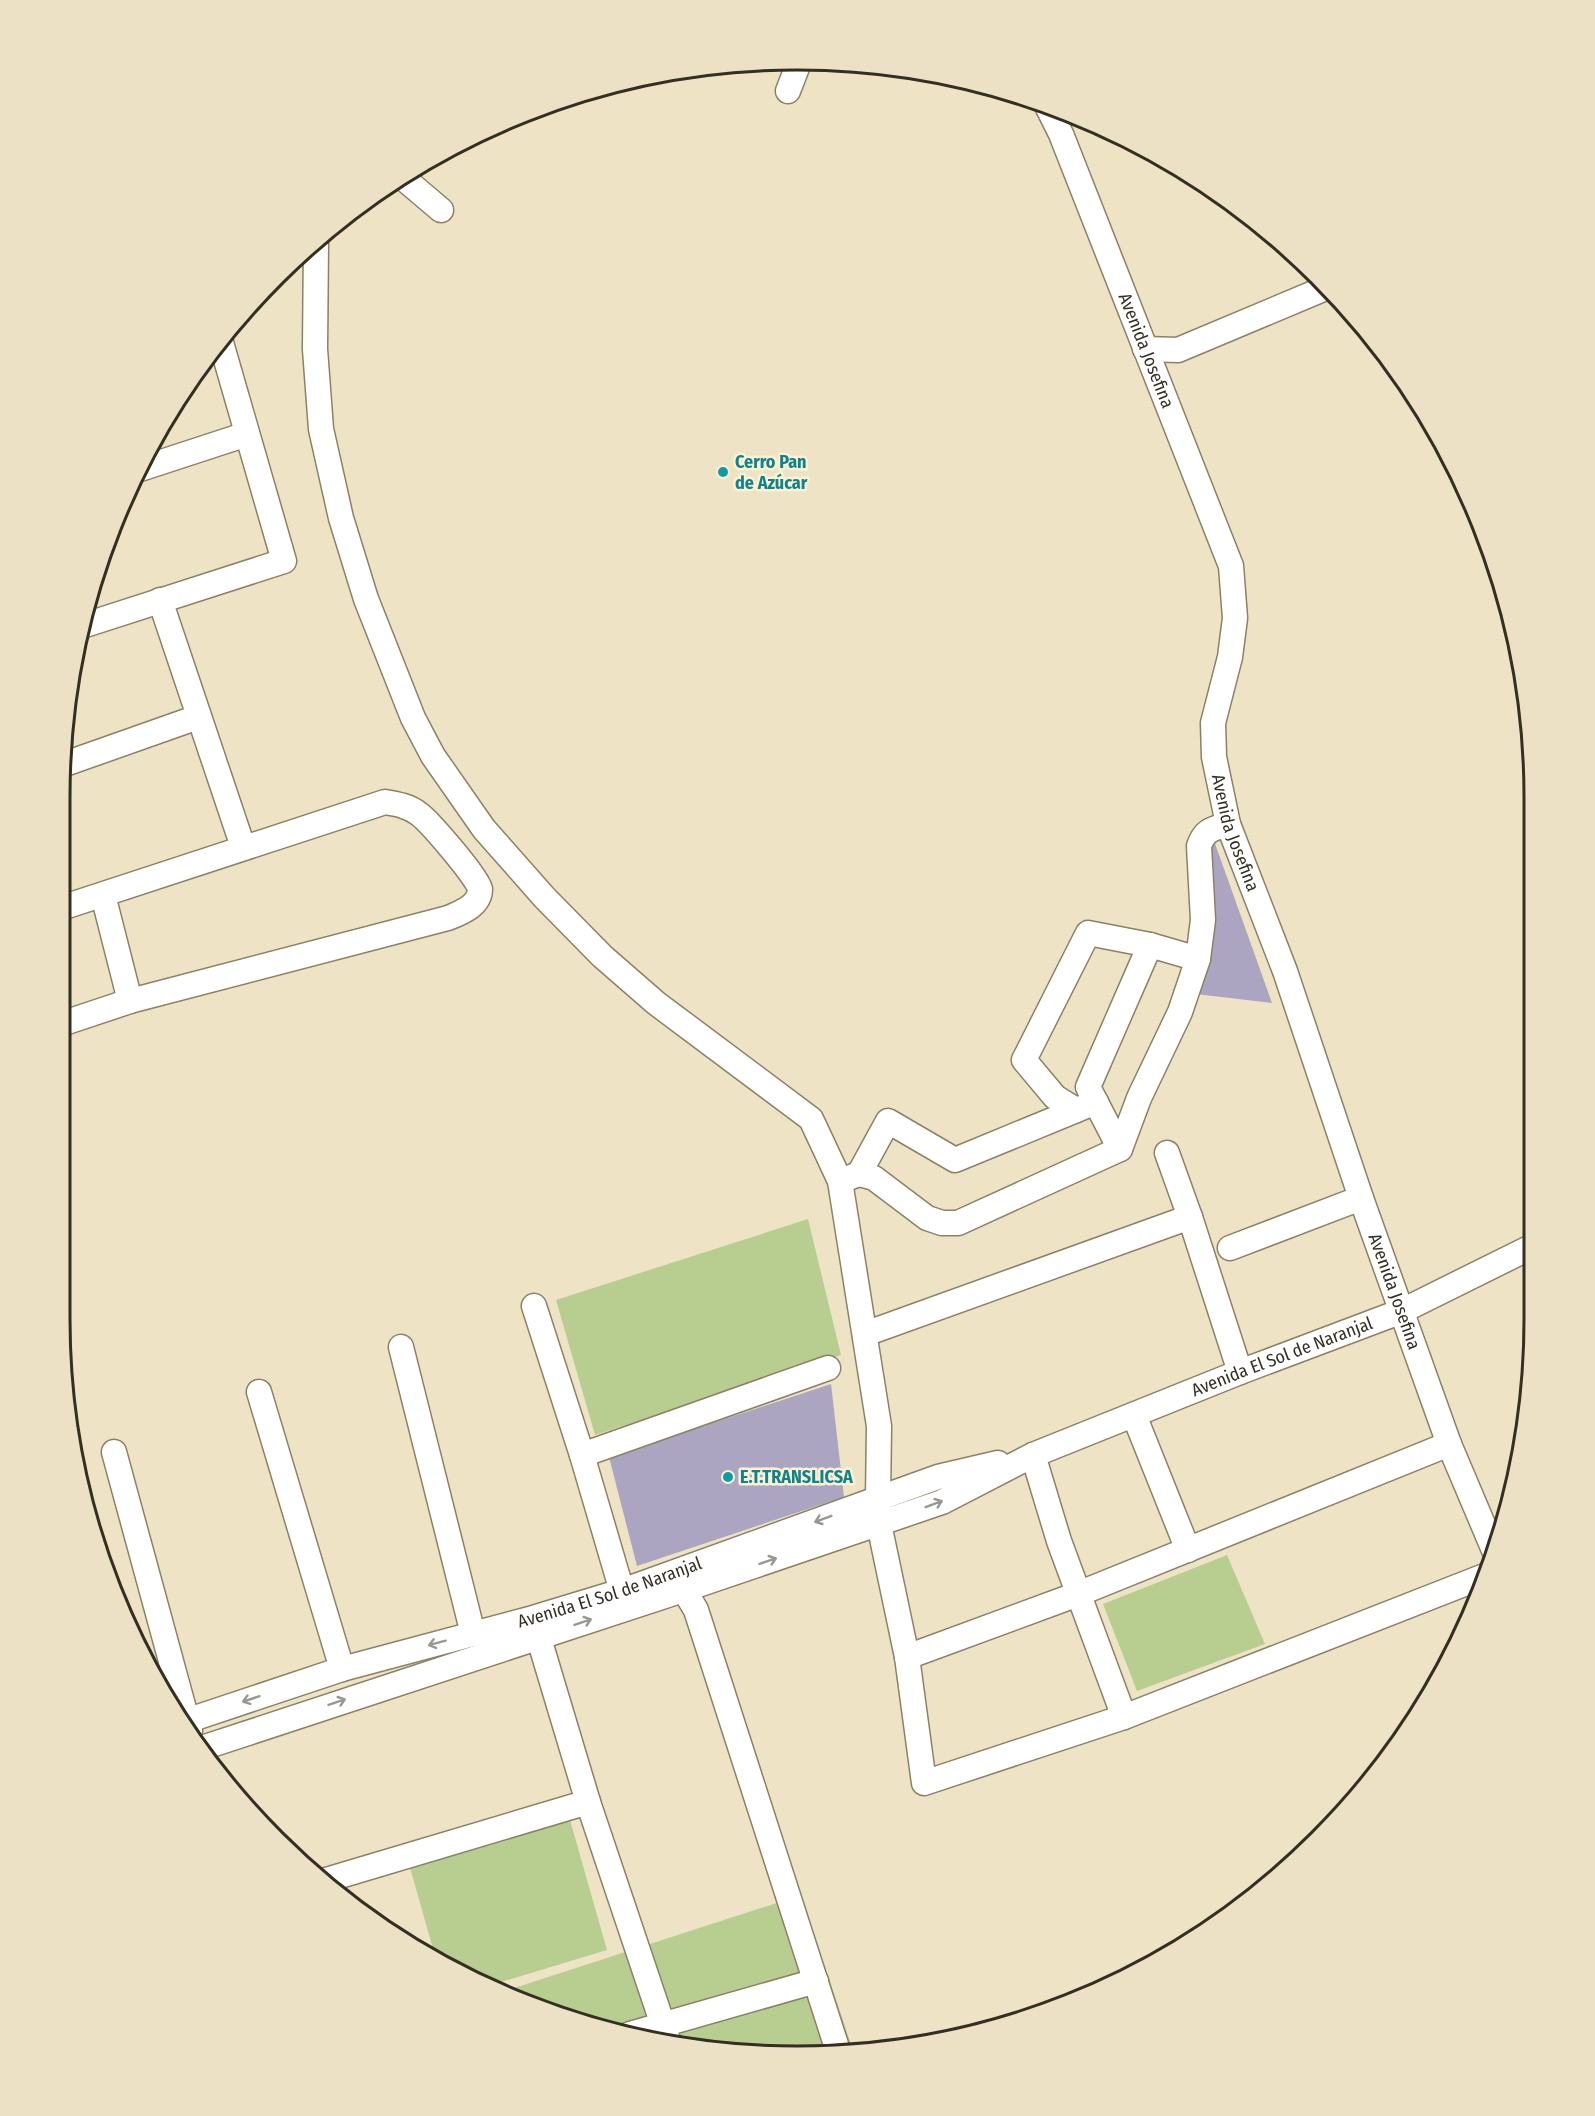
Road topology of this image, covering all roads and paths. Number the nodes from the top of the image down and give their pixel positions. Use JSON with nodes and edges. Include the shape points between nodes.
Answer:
{"nodes":[{"id":1,"x":796,"y":70,"type":"edge"},
{"id":2,"x":788,"y":91,"type":"dead end"},
{"id":3,"x":1053,"y":117,"type":"edge"},
{"id":4,"x":409,"y":183,"type":"edge"},
{"id":5,"x":441,"y":210,"type":"dead end"},
{"id":6,"x":316,"y":253,"type":"edge"},
{"id":7,"x":1319,"y":291,"type":"edge"},
{"id":8,"x":1145,"y":349,"type":"junction"},
{"id":9,"x":224,"y":352,"type":"edge"},
{"id":10,"x":246,"y":434,"type":"junction"},
{"id":11,"x":151,"y":465,"type":"edge"},
{"id":12,"x":160,"y":600,"type":"junction"},
{"id":13,"x":92,"y":623,"type":"edge"},
{"id":14,"x":198,"y":717,"type":"junction"},
{"id":15,"x":72,"y":762,"type":"edge"},
{"id":16,"x":1228,"y":824,"type":"junction"},
{"id":17,"x":243,"y":847,"type":"junction"},
{"id":18,"x":103,"y":895,"type":"junction"},
{"id":19,"x":70,"y":905,"type":"edge"},
{"id":20,"x":1150,"y":945,"type":"junction"},
{"id":21,"x":1198,"y":959,"type":"junction"},
{"id":22,"x":130,"y":1001,"type":"junction"},
{"id":23,"x":70,"y":1021,"type":"edge"},
{"id":24,"x":1086,"y":1106,"type":"junction"},
{"id":25,"x":1120,"y":1149,"type":"junction"},
{"id":26,"x":1167,"y":1153,"type":"dead end"},
{"id":27,"x":850,"y":1178,"type":"junction"},
{"id":28,"x":1361,"y":1198,"type":"junction"},
{"id":29,"x":1190,"y":1217,"type":"junction"},
{"id":30,"x":1230,"y":1248,"type":"dead end"},
{"id":31,"x":1524,"y":1250,"type":"edge"},
{"id":32,"x":534,"y":1306,"type":"dead end"},
{"id":33,"x":1402,"y":1311,"type":"junction"},
{"id":34,"x":865,"y":1334,"type":"junction"},
{"id":35,"x":401,"y":1347,"type":"dead end"},
{"id":36,"x":828,"y":1368,"type":"dead end"},
{"id":37,"x":1240,"y":1372,"type":"junction"},
{"id":38,"x":259,"y":1392,"type":"dead end"},
{"id":39,"x":1134,"y":1415,"type":"junction"},
{"id":40,"x":1449,"y":1444,"type":"junction"},
{"id":41,"x":114,"y":1452,"type":"dead end"},
{"id":42,"x":582,"y":1455,"type":"junction"},
{"id":43,"x":1033,"y":1455,"type":"junction"},
{"id":44,"x":878,"y":1499,"type":"junction"},
{"id":45,"x":879,"y":1524,"type":"junction"},
{"id":46,"x":1490,"y":1540,"type":"edge"},
{"id":47,"x":1188,"y":1550,"type":"junction"},
{"id":48,"x":1476,"y":1579,"type":"edge"},
{"id":49,"x":679,"y":1581,"type":"junction"},
{"id":50,"x":1078,"y":1594,"type":"junction"},
{"id":51,"x":624,"y":1599,"type":"junction"},
{"id":52,"x":536,"y":1628,"type":"junction"},
{"id":53,"x":473,"y":1634,"type":"junction"},
{"id":54,"x":907,"y":1657,"type":"junction"},
{"id":55,"x":342,"y":1669,"type":"junction"},
{"id":56,"x":182,"y":1704,"type":"edge"},
{"id":57,"x":1124,"y":1717,"type":"junction"},
{"id":58,"x":193,"y":1722,"type":"edge"},
{"id":59,"x":210,"y":1745,"type":"edge"},
{"id":60,"x":588,"y":1802,"type":"junction"},
{"id":61,"x":334,"y":1878,"type":"edge"},
{"id":62,"x":816,"y":1980,"type":"junction"},
{"id":63,"x":666,"y":2034,"type":"edge"},
{"id":64,"x":667,"y":2034,"type":"edge"},
{"id":65,"x":836,"y":2044,"type":"edge"}],
"edges":[{"from":1,"to":2,"type":"street"},
{"from":3,"to":8,"type":"street","name":"Avenida Josefina"},
{"from":4,"to":5,"type":"street"},
{"from":6,"to":27,"type":"street","via":[[315,349],[321,429],[341,518],[366,599],[413,718],[433,756],[484,829],[602,956],[656,1003],[811,1119]]},
{"from":7,"to":8,"type":"street","via":[[1178,350]]},
{"from":8,"to":16,"type":"street","name":"Avenida Josefina","via":[[1231,566],[1235,618],[1230,657],[1213,723],[1214,757]]},
{"from":9,"to":10,"type":"street"},
{"from":10,"to":11,"type":"street"},
{"from":10,"to":12,"type":"street","via":[[284,561]]},
{"from":12,"to":13,"type":"street"},
{"from":12,"to":14,"type":"street"},
{"from":14,"to":15,"type":"street"},
{"from":14,"to":17,"type":"street"},
{"from":16,"to":21,"type":"street","via":[[1209,830],[1200,846],[1203,920]]},
{"from":16,"to":28,"type":"street","name":"Avenida Josefina","via":[[1285,971]]},
{"from":17,"to":18,"type":"street"},
{"from":17,"to":22,"type":"street","via":[[385,802],[401,804],[420,814],[440,835],[480,889],[466,911],[448,918]]},
{"from":18,"to":19,"type":"street"},
{"from":18,"to":22,"type":"street"},
{"from":20,"to":21,"type":"street"},
{"from":20,"to":24,"type":"street","via":[[1088,1087]]},
{"from":20,"to":24,"type":"street","via":[[1088,933],[1024,1060],[1055,1097]]},
{"from":21,"to":25,"type":"street","via":[[1180,1012],[1139,1098]]},
{"from":22,"to":23,"type":"street"},
{"from":24,"to":25,"type":"street"},
{"from":24,"to":27,"type":"street","via":[[955,1160],[888,1121]]},
{"from":25,"to":27,"type":"street","via":[[958,1222],[942,1223],[927,1218],[874,1178]]},
{"from":26,"to":29,"type":"street"},
{"from":27,"to":34,"type":"street"},
{"from":28,"to":30,"type":"street"},
{"from":28,"to":33,"type":"street","name":"Avenida Josefina"},
{"from":29,"to":34,"type":"street"},
{"from":29,"to":37,"type":"street"},
{"from":31,"to":33,"type":"street","name":"Avenida El Sol de Naranjal"},
{"from":32,"to":42,"type":"street"},
{"from":33,"to":37,"type":"street","name":"Avenida El Sol de Naranjal"},
{"from":33,"to":40,"type":"street","name":"Avenida Josefina"},
{"from":34,"to":44,"type":"street","via":[[879,1426]]},
{"from":35,"to":53,"type":"street"},
{"from":36,"to":42,"type":"street"},
{"from":37,"to":39,"type":"street","name":"Avenida El Sol de Naranjal"},
{"from":38,"to":55,"type":"street"},
{"from":39,"to":43,"type":"street","name":"Avenida El Sol de Naranjal"},
{"from":39,"to":47,"type":"street"},
{"from":40,"to":46,"type":"street","name":"Avenida Josefina"},
{"from":40,"to":47,"type":"street"},
{"from":41,"to":56,"type":"street"},
{"from":42,"to":51,"type":"street"},
{"from":43,"to":44,"type":"street","name":"Avenida El Sol de Naranjal","via":[[938,1477]]},
{"from":45,"to":43,"type":"street","name":"Avenida El Sol de Naranjal","one_way":true,"via":[[942,1502]]},
{"from":43,"to":50,"type":"street"},
{"from":44,"to":45,"type":"street"},
{"from":44,"to":49,"type":"street","name":"Avenida El Sol de Naranjal","one_way":true},
{"from":49,"to":45,"type":"street","name":"Avenida El Sol de Naranjal","one_way":true},
{"from":45,"to":54,"type":"street"},
{"from":47,"to":50,"type":"street"},
{"from":48,"to":57,"type":"street"},
{"from":49,"to":51,"type":"street","name":"Avenida El Sol de Naranjal"},
{"from":49,"to":62,"type":"street","via":[[696,1610]]},
{"from":50,"to":54,"type":"street"},
{"from":50,"to":57,"type":"street"},
{"from":51,"to":52,"type":"street","name":"Avenida El Sol de Naranjal"},
{"from":52,"to":53,"type":"street","name":"Avenida El Sol de Naranjal"},
{"from":59,"to":52,"type":"street","name":"Avenida El Sol de Naranjal","one_way":true},
{"from":52,"to":60,"type":"street"},
{"from":53,"to":55,"type":"street","name":"Avenida El Sol de Naranjal","one_way":true},
{"from":54,"to":57,"type":"street","via":[[924,1783]]},
{"from":55,"to":58,"type":"street","name":"Avenida El Sol de Naranjal","one_way":true},
{"from":60,"to":61,"type":"street"},
{"from":60,"to":63,"type":"street"},
{"from":62,"to":64,"type":"street"},
{"from":62,"to":65,"type":"street"}]}
